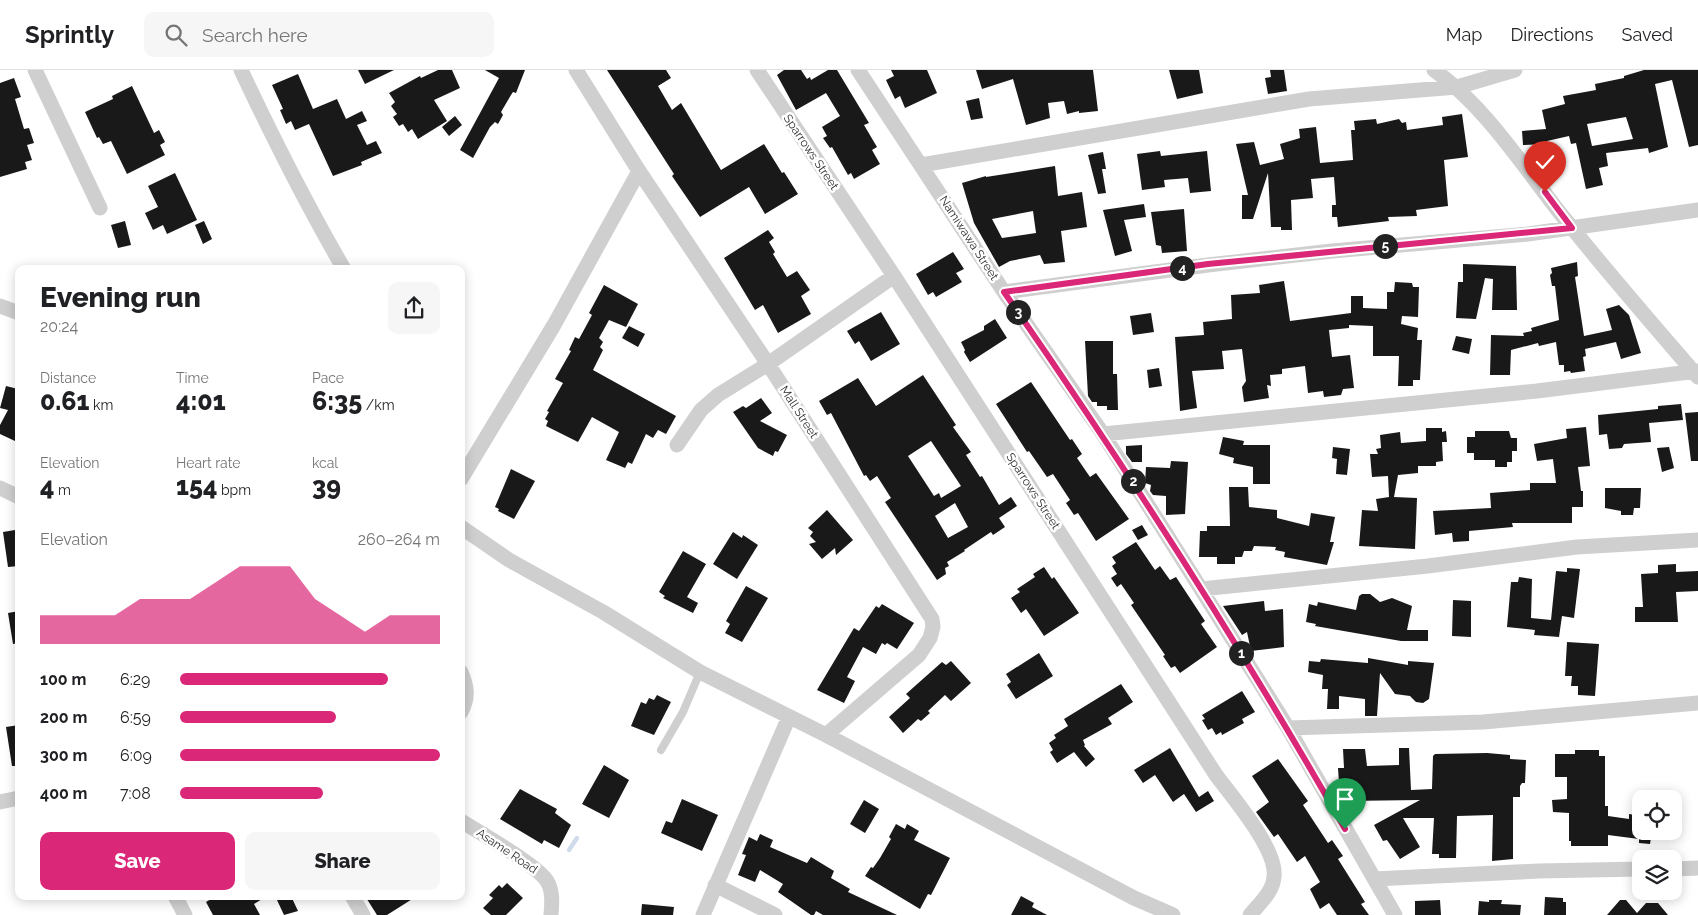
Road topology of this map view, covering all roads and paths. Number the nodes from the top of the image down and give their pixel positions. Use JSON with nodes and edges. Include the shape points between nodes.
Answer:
{"nodes":[{"id":1,"x":35,"y":70,"type":"edge"},
{"id":2,"x":241,"y":70,"type":"edge"},
{"id":3,"x":576,"y":70,"type":"edge"},
{"id":4,"x":756,"y":70,"type":"edge"},
{"id":5,"x":858,"y":70,"type":"edge"},
{"id":6,"x":1434,"y":70,"type":"edge"},
{"id":7,"x":1515,"y":70,"type":"edge"},
{"id":8,"x":1457,"y":87,"type":"junction"},
{"id":9,"x":921,"y":164,"type":"junction"},
{"id":10,"x":639,"y":171,"type":"junction"},
{"id":11,"x":100,"y":208,"type":"dead end"},
{"id":12,"x":1698,"y":210,"type":"edge"},
{"id":13,"x":1572,"y":228,"type":"junction"},
{"id":14,"x":342,"y":265,"type":"edge"},
{"id":15,"x":894,"y":276,"type":"junction"},
{"id":16,"x":1004,"y":292,"type":"junction"},
{"id":17,"x":0,"y":306,"type":"edge"},
{"id":18,"x":15,"y":312,"type":"edge"},
{"id":19,"x":768,"y":364,"type":"junction"},
{"id":20,"x":1697,"y":373,"type":"edge"},
{"id":21,"x":1103,"y":434,"type":"junction"},
{"id":22,"x":677,"y":445,"type":"dead end"},
{"id":23,"x":465,"y":472,"type":"edge"},
{"id":24,"x":0,"y":488,"type":"edge"},
{"id":25,"x":15,"y":495,"type":"edge"},
{"id":26,"x":465,"y":530,"type":"edge"},
{"id":27,"x":1698,"y":540,"type":"edge"},
{"id":28,"x":1202,"y":589,"type":"junction"},
{"id":29,"x":700,"y":672,"type":"junction"},
{"id":30,"x":465,"y":682,"type":"edge"},
{"id":31,"x":1698,"y":703,"type":"edge"},
{"id":32,"x":465,"y":704,"type":"edge"},
{"id":33,"x":789,"y":717,"type":"junction"},
{"id":34,"x":1288,"y":728,"type":"junction"},
{"id":35,"x":826,"y":735,"type":"junction"},
{"id":36,"x":660,"y":750,"type":"dead end"},
{"id":37,"x":15,"y":799,"type":"edge"},
{"id":38,"x":0,"y":802,"type":"edge"},
{"id":39,"x":465,"y":823,"type":"edge"},
{"id":40,"x":1698,"y":868,"type":"edge"},
{"id":41,"x":1632,"y":869,"type":"edge"},
{"id":42,"x":1682,"y":869,"type":"edge"},
{"id":43,"x":1374,"y":879,"type":"junction"},
{"id":44,"x":715,"y":884,"type":"junction"},
{"id":45,"x":177,"y":900,"type":"edge"},
{"id":46,"x":354,"y":900,"type":"edge"},
{"id":47,"x":185,"y":915,"type":"edge"},
{"id":48,"x":363,"y":915,"type":"edge"},
{"id":49,"x":551,"y":915,"type":"edge"},
{"id":50,"x":703,"y":915,"type":"edge"},
{"id":51,"x":775,"y":915,"type":"edge"},
{"id":52,"x":1173,"y":915,"type":"edge"},
{"id":53,"x":1250,"y":915,"type":"edge"},
{"id":54,"x":1395,"y":915,"type":"edge"}],
"edges":[{"from":1,"to":11,"type":"street"},
{"from":2,"to":14,"type":"street","via":[[308,209]]},
{"from":3,"to":10,"type":"street","name":"Mall Street"},
{"from":4,"to":15,"type":"street","name":"Sparrows Street"},
{"from":5,"to":9,"type":"street","name":"Namiwawa Street"},
{"from":6,"to":8,"type":"street"},
{"from":7,"to":8,"type":"street"},
{"from":8,"to":9,"type":"street","via":[[1309,99]]},
{"from":8,"to":13,"type":"street","via":[[1518,156]]},
{"from":9,"to":16,"type":"street","name":"Namiwawa Street"},
{"from":10,"to":19,"type":"street","name":"Mall Street"},
{"from":10,"to":23,"type":"street","via":[[554,326]]},
{"from":12,"to":13,"type":"street"},
{"from":13,"to":16,"type":"street","via":[[1208,264]]},
{"from":13,"to":20,"type":"street"},
{"from":15,"to":19,"type":"street"},
{"from":15,"to":53,"type":"street","name":"Sparrows Street","via":[[1216,775],[1268,848],[1274,864],[1274,877],[1270,890]]},
{"from":16,"to":21,"type":"street","name":"Namiwawa Street"},
{"from":17,"to":18,"type":"street"},
{"from":19,"to":22,"type":"street","via":[[718,395],[701,410]]},
{"from":19,"to":35,"type":"street","name":"Mall Street","via":[[928,612],[933,627],[926,648]]},
{"from":20,"to":21,"type":"street"},
{"from":21,"to":28,"type":"street","name":"Namiwawa Street"},
{"from":24,"to":25,"type":"street"},
{"from":26,"to":29,"type":"street","via":[[509,560]]},
{"from":27,"to":28,"type":"street","via":[[1577,547]]},
{"from":28,"to":34,"type":"street","name":"Namiwawa Street"},
{"from":29,"to":33,"type":"street"},
{"from":29,"to":36,"type":"lane","via":[[683,712]]},
{"from":30,"to":32,"type":"street"},
{"from":31,"to":34,"type":"street","via":[[1483,722]]},
{"from":33,"to":35,"type":"street"},
{"from":33,"to":44,"type":"street"},
{"from":34,"to":43,"type":"street","name":"Namiwawa Street"},
{"from":35,"to":52,"type":"street","via":[[1134,898]]},
{"from":37,"to":38,"type":"street"},
{"from":39,"to":49,"type":"street","name":"Asame Road","via":[[500,844],[547,880],[552,894]]},
{"from":40,"to":42,"type":"street"},
{"from":41,"to":43,"type":"street"},
{"from":43,"to":54,"type":"street","name":"Namiwawa Street"},
{"from":44,"to":50,"type":"street"},
{"from":44,"to":51,"type":"street"},
{"from":45,"to":47,"type":"street"},
{"from":46,"to":48,"type":"street"}]}
